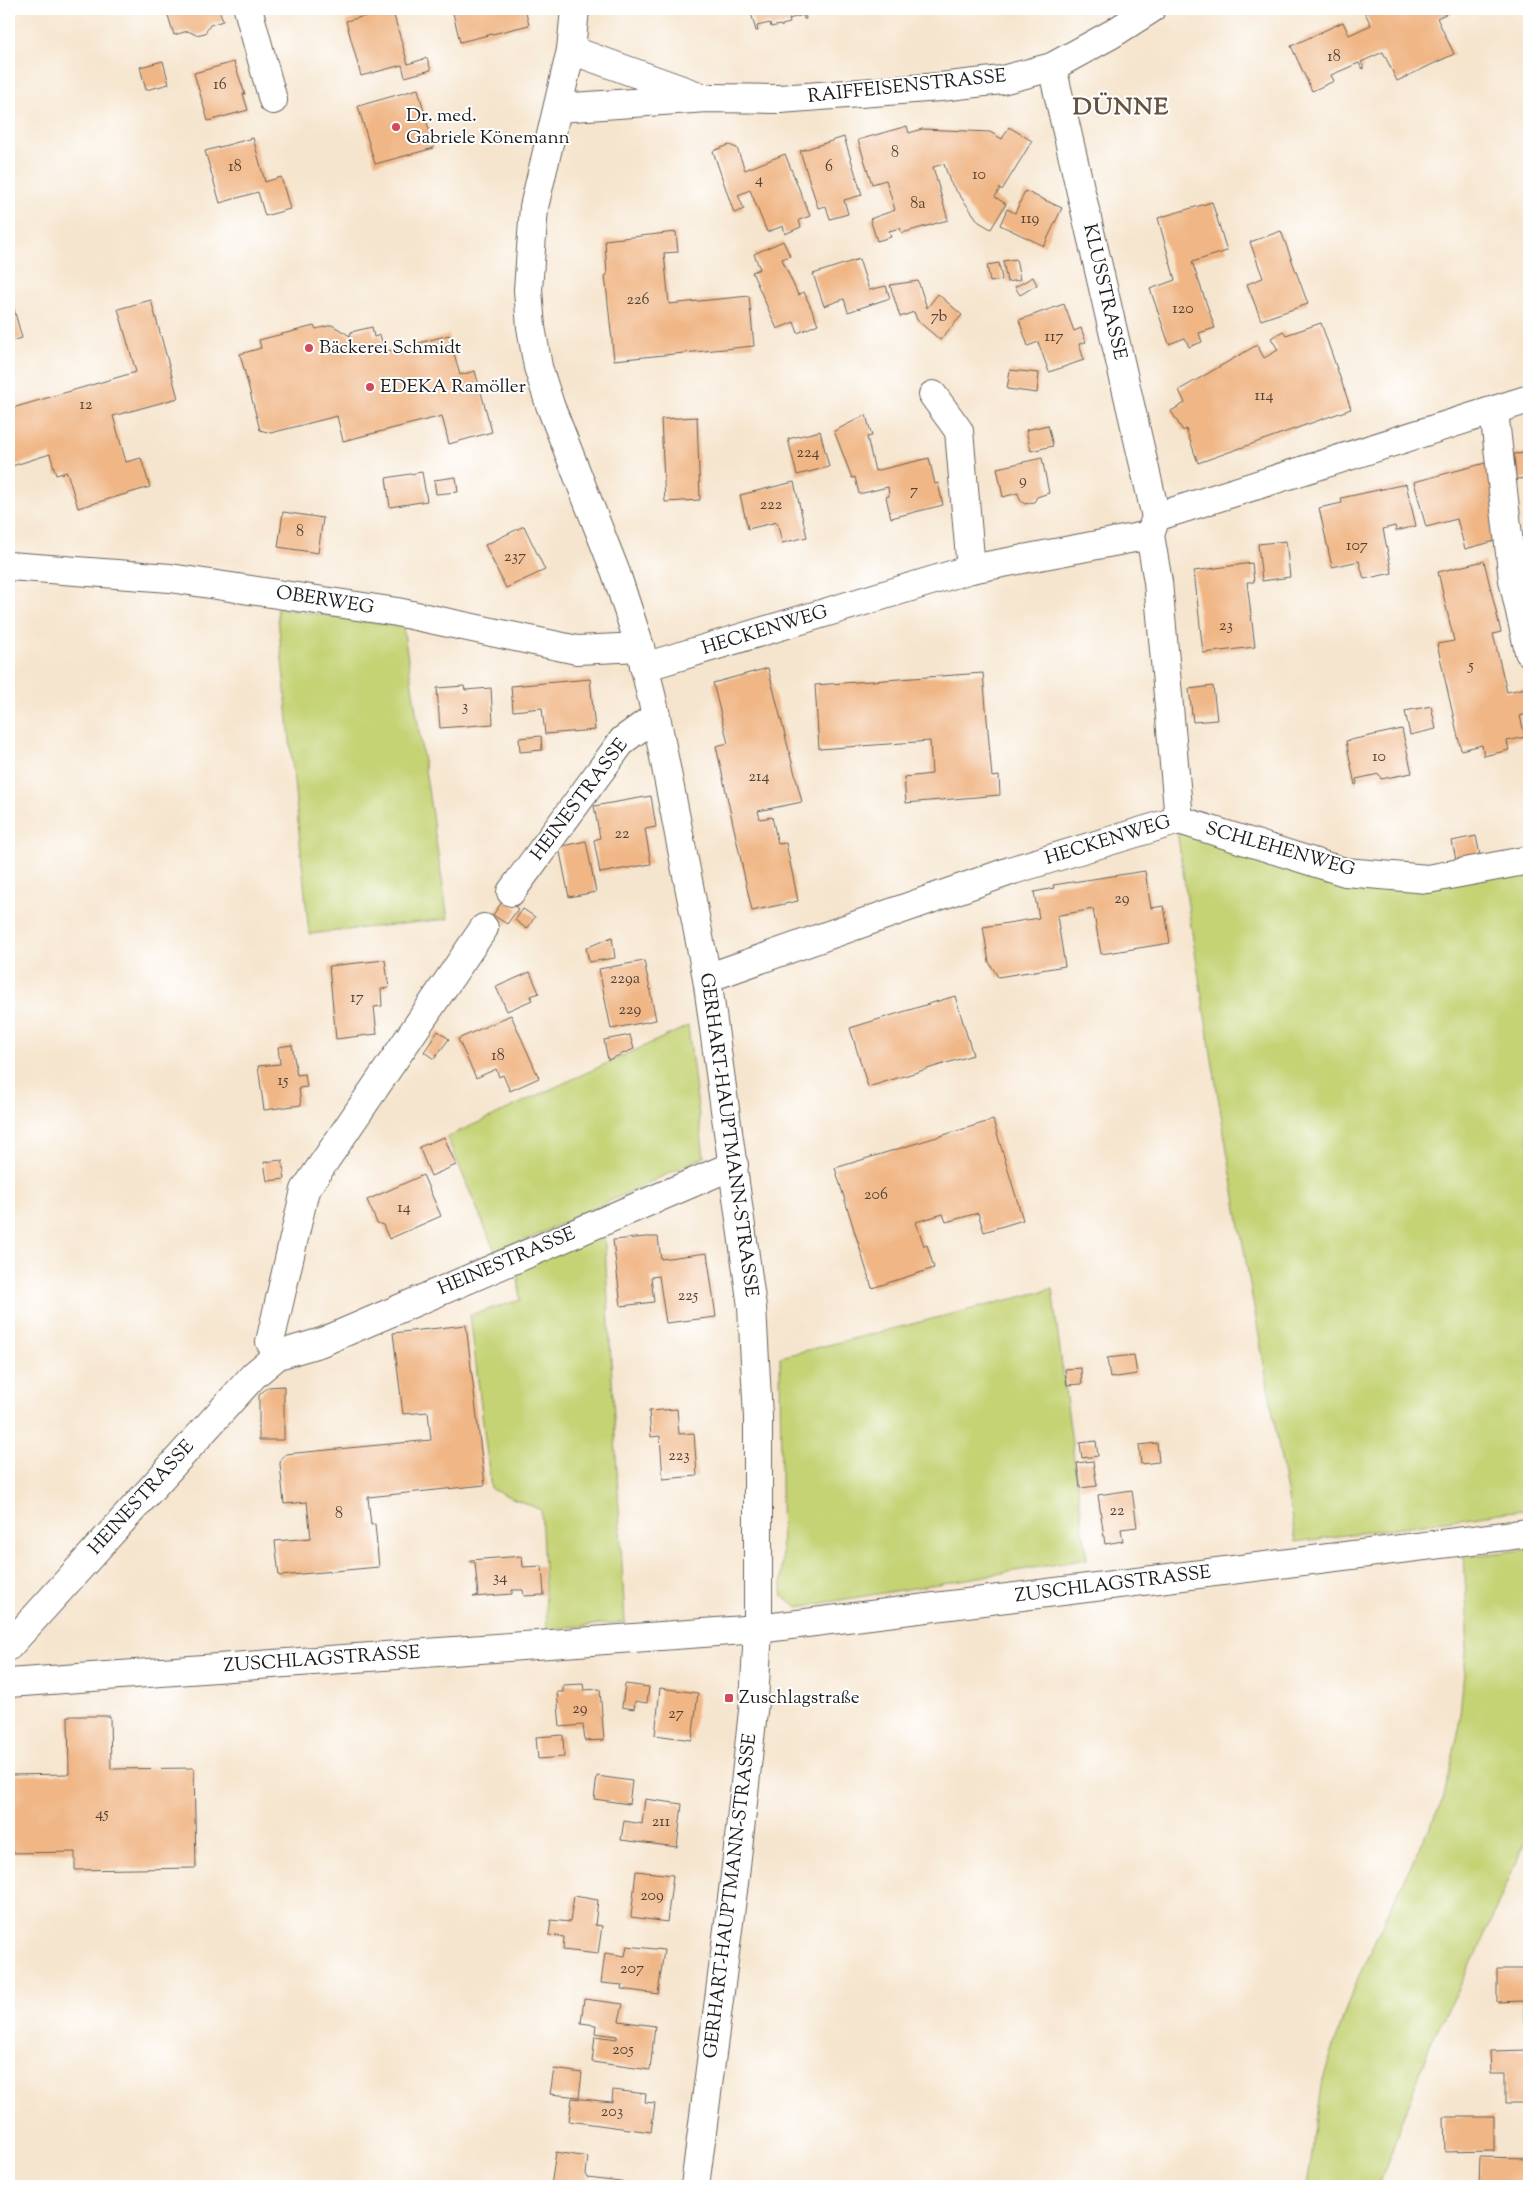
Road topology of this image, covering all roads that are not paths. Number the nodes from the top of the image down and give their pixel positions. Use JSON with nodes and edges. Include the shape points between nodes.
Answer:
{"nodes":[{"id":1,"x":248,"y":9,"type":"edge"},
{"id":2,"x":575,"y":9,"type":"edge"},
{"id":3,"x":1150,"y":9,"type":"edge"},
{"id":4,"x":571,"y":50,"type":"junction"},
{"id":5,"x":1052,"y":67,"type":"junction"},
{"id":6,"x":707,"y":98,"type":"junction"},
{"id":7,"x":273,"y":100,"type":"dead end"},
{"id":8,"x":558,"y":108,"type":"junction"},
{"id":9,"x":933,"y":395,"type":"dead end"},
{"id":10,"x":1529,"y":399,"type":"edge"},
{"id":11,"x":1494,"y":411,"type":"junction"},
{"id":12,"x":1153,"y":526,"type":"junction"},
{"id":13,"x":9,"y":566,"type":"edge"},
{"id":14,"x":971,"y":569,"type":"junction"},
{"id":15,"x":1529,"y":652,"type":"edge"},
{"id":16,"x":642,"y":657,"type":"junction"},
{"id":17,"x":656,"y":716,"type":"junction"},
{"id":18,"x":1179,"y":820,"type":"junction"},
{"id":19,"x":1529,"y":860,"type":"edge"},
{"id":20,"x":511,"y":892,"type":"dead end"},
{"id":21,"x":484,"y":928,"type":"dead end"},
{"id":22,"x":708,"y":978,"type":"junction"},
{"id":23,"x":734,"y":1165,"type":"junction"},
{"id":24,"x":278,"y":1355,"type":"junction"},
{"id":25,"x":1529,"y":1533,"type":"edge"},
{"id":26,"x":758,"y":1629,"type":"junction"},
{"id":27,"x":9,"y":1646,"type":"edge"},
{"id":28,"x":9,"y":1683,"type":"edge"},
{"id":29,"x":694,"y":2186,"type":"edge"}],
"edges":[{"from":1,"to":7,"type":"street"},
{"from":2,"to":4,"type":"street","name":"GERHART-HAUPTMANN-STRASSE"},
{"from":3,"to":5,"type":"street","name":"RAIFFEISENSTRASSE"},
{"from":4,"to":6,"type":"street","name":"RAIFFEISENSTRASSE"},
{"from":4,"to":8,"type":"street","name":"GERHART-HAUPTMANN-STRASSE"},
{"from":5,"to":6,"type":"street","name":"RAIFFEISENSTRASSE","via":[[1002,80],[940,87],[780,99]]},
{"from":5,"to":12,"type":"street","name":"KLUSSTRASSE"},
{"from":6,"to":8,"type":"street","name":"RAIFFEISENSTRASSE"},
{"from":8,"to":16,"type":"street","name":"GERHART-HAUPTMANN-STRASSE","via":[[534,207],[528,290],[531,327],[538,367],[550,405],[616,573]]},
{"from":9,"to":14,"type":"street","via":[[959,431]]},
{"from":10,"to":11,"type":"street"},
{"from":11,"to":12,"type":"street"},
{"from":11,"to":15,"type":"street","via":[[1513,580]]},
{"from":12,"to":14,"type":"street","name":"HECKENWEG"},
{"from":12,"to":18,"type":"street","name":"HECKENWEG"},
{"from":13,"to":16,"type":"street","name":"OBERWEG","via":[[170,578],[397,612],[577,650]]},
{"from":14,"to":16,"type":"street","name":"HECKENWEG"},
{"from":16,"to":17,"type":"street","name":"GERHART-HAUPTMANN-STRASSE"},
{"from":17,"to":20,"type":"street","name":"HEINESTRASSE","via":[[623,740]]},
{"from":17,"to":22,"type":"street","name":"GERHART-HAUPTMANN-STRASSE"},
{"from":18,"to":19,"type":"street","name":"SCHLEHENWEG","via":[[1344,872],[1428,879]]},
{"from":18,"to":22,"type":"street","name":"HECKENWEG","via":[[1013,870]]},
{"from":21,"to":24,"type":"street","via":[[305,1190],[270,1342]]},
{"from":22,"to":23,"type":"street","name":"GERHART-HAUPTMANN-STRASSE"},
{"from":23,"to":24,"type":"street","name":"HEINESTRASSE","via":[[322,1342]]},
{"from":23,"to":26,"type":"street","name":"GERHART-HAUPTMANN-STRASSE","via":[[752,1307],[758,1417]]},
{"from":24,"to":27,"type":"street","name":"HEINESTRASSE","via":[[254,1375]]},
{"from":25,"to":26,"type":"street","name":"ZUSCHLAGSTRASSE"},
{"from":26,"to":28,"type":"street","name":"ZUSCHLAGSTRASSE"},
{"from":26,"to":29,"type":"street","name":"GERHART-HAUPTMANN-STRASSE","via":[[754,1702],[735,1875]]}]}
